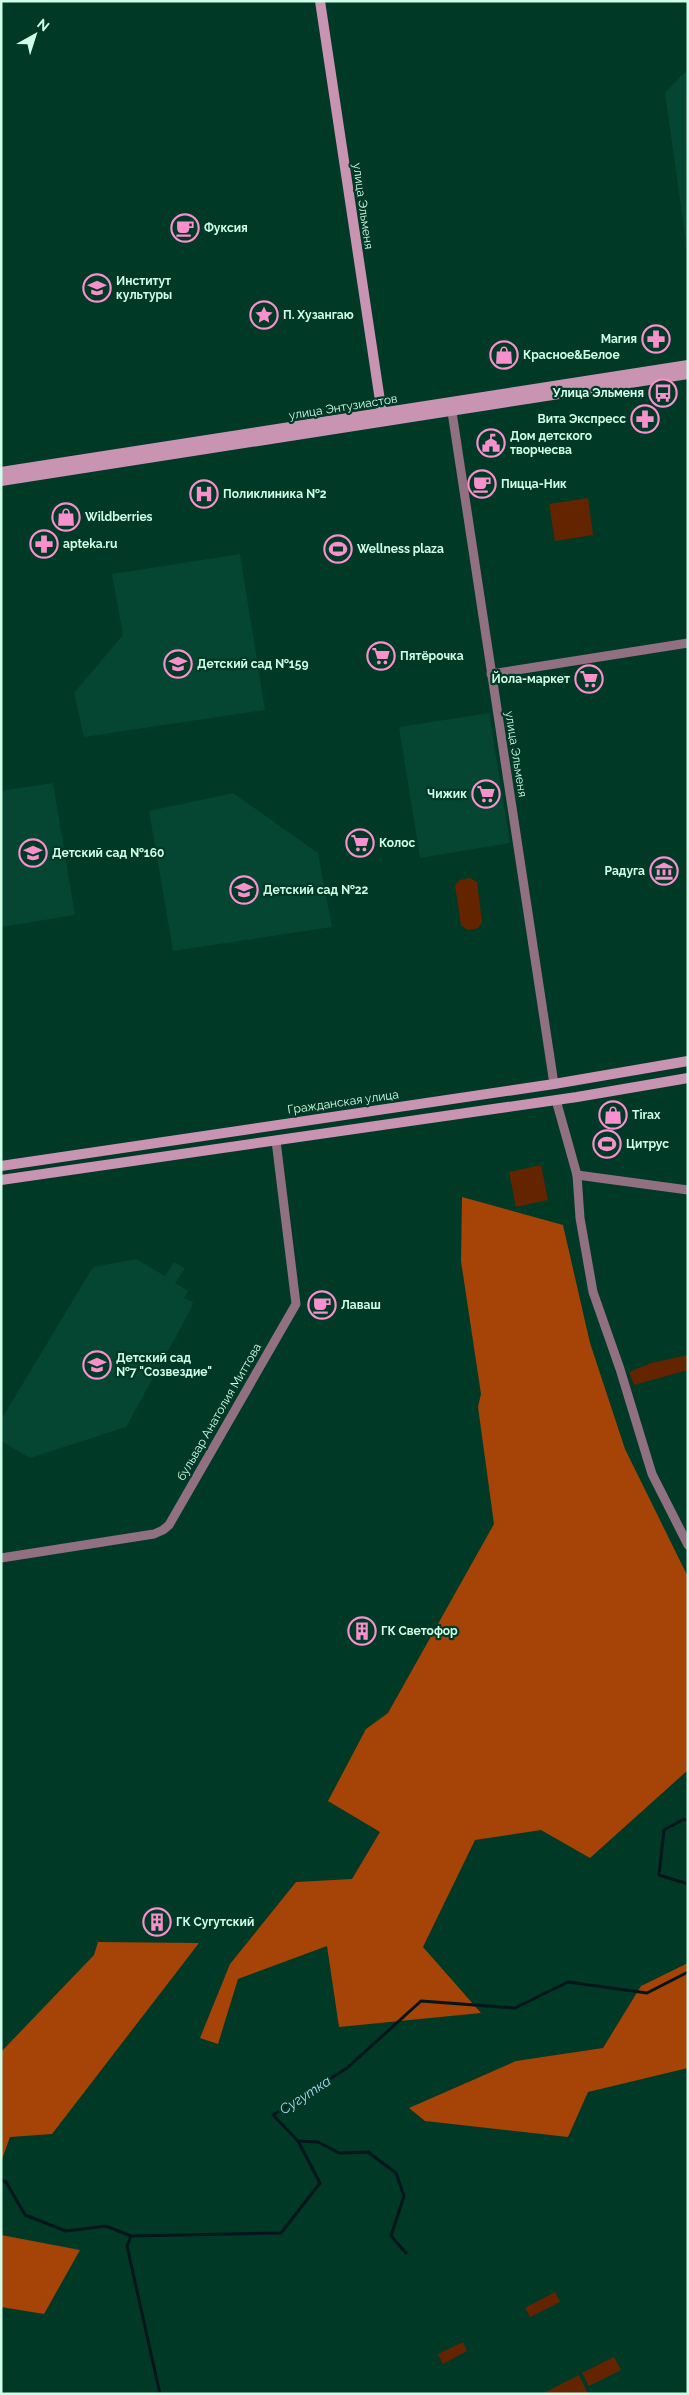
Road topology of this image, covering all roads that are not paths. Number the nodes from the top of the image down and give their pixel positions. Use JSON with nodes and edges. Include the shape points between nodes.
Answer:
{"nodes":[{"id":1,"x":320,"y":1,"type":"edge"},
{"id":2,"x":688,"y":365,"type":"edge"},
{"id":3,"x":688,"y":374,"type":"edge"},
{"id":4,"x":452,"y":412,"type":"junction"},
{"id":5,"x":382,"y":414,"type":"junction"},
{"id":6,"x":253,"y":438,"type":"junction"},
{"id":7,"x":67,"y":466,"type":"junction"},
{"id":8,"x":1,"y":472,"type":"edge"},
{"id":9,"x":1,"y":481,"type":"edge"},
{"id":10,"x":688,"y":643,"type":"edge"},
{"id":11,"x":492,"y":674,"type":"junction"},
{"id":12,"x":688,"y":1060,"type":"edge"},
{"id":13,"x":688,"y":1078,"type":"edge"},
{"id":14,"x":554,"y":1084,"type":"junction"},
{"id":15,"x":556,"y":1100,"type":"junction"},
{"id":16,"x":276,"y":1141,"type":"junction"},
{"id":17,"x":1,"y":1166,"type":"edge"},
{"id":18,"x":577,"y":1175,"type":"junction"},
{"id":19,"x":1,"y":1180,"type":"edge"},
{"id":20,"x":688,"y":1190,"type":"edge"},
{"id":21,"x":688,"y":1545,"type":"edge"},
{"id":22,"x":1,"y":1558,"type":"edge"}],
"edges":[{"from":1,"to":5,"type":"main road","name":"улица Эльменя"},
{"from":2,"to":5,"type":"main road","name":"улица Энтузиастов"},
{"from":3,"to":4,"type":"main road","name":"улица Энтузиастов"},
{"from":4,"to":6,"type":"main road","name":"улица Энтузиастов"},
{"from":4,"to":11,"type":"street","name":"улица Эльменя"},
{"from":5,"to":6,"type":"main road","name":"улица Энтузиастов"},
{"from":6,"to":7,"type":"main road","name":"улица Энтузиастов"},
{"from":7,"to":8,"type":"main road","name":"улица Энтузиастов"},
{"from":7,"to":9,"type":"main road","name":"улица Энтузиастов"},
{"from":10,"to":11,"type":"street"},
{"from":11,"to":14,"type":"street","name":"улица Эльменя"},
{"from":12,"to":14,"type":"main road","name":"Гражданская улица"},
{"from":13,"to":15,"type":"main road"},
{"from":14,"to":15,"type":"main road","name":"улица Эльменя"},
{"from":14,"to":17,"type":"main road","name":"Гражданская улица"},
{"from":15,"to":16,"type":"main road"},
{"from":15,"to":18,"type":"street"},
{"from":16,"to":19,"type":"main road"},
{"from":16,"to":22,"type":"street","name":"бульвар Анатолия Миттова","via":[[296,1304],[169,1525],[154,1534]]},
{"from":18,"to":20,"type":"street"},
{"from":18,"to":21,"type":"street","via":[[580,1218],[593,1292],[652,1474]]}]}
